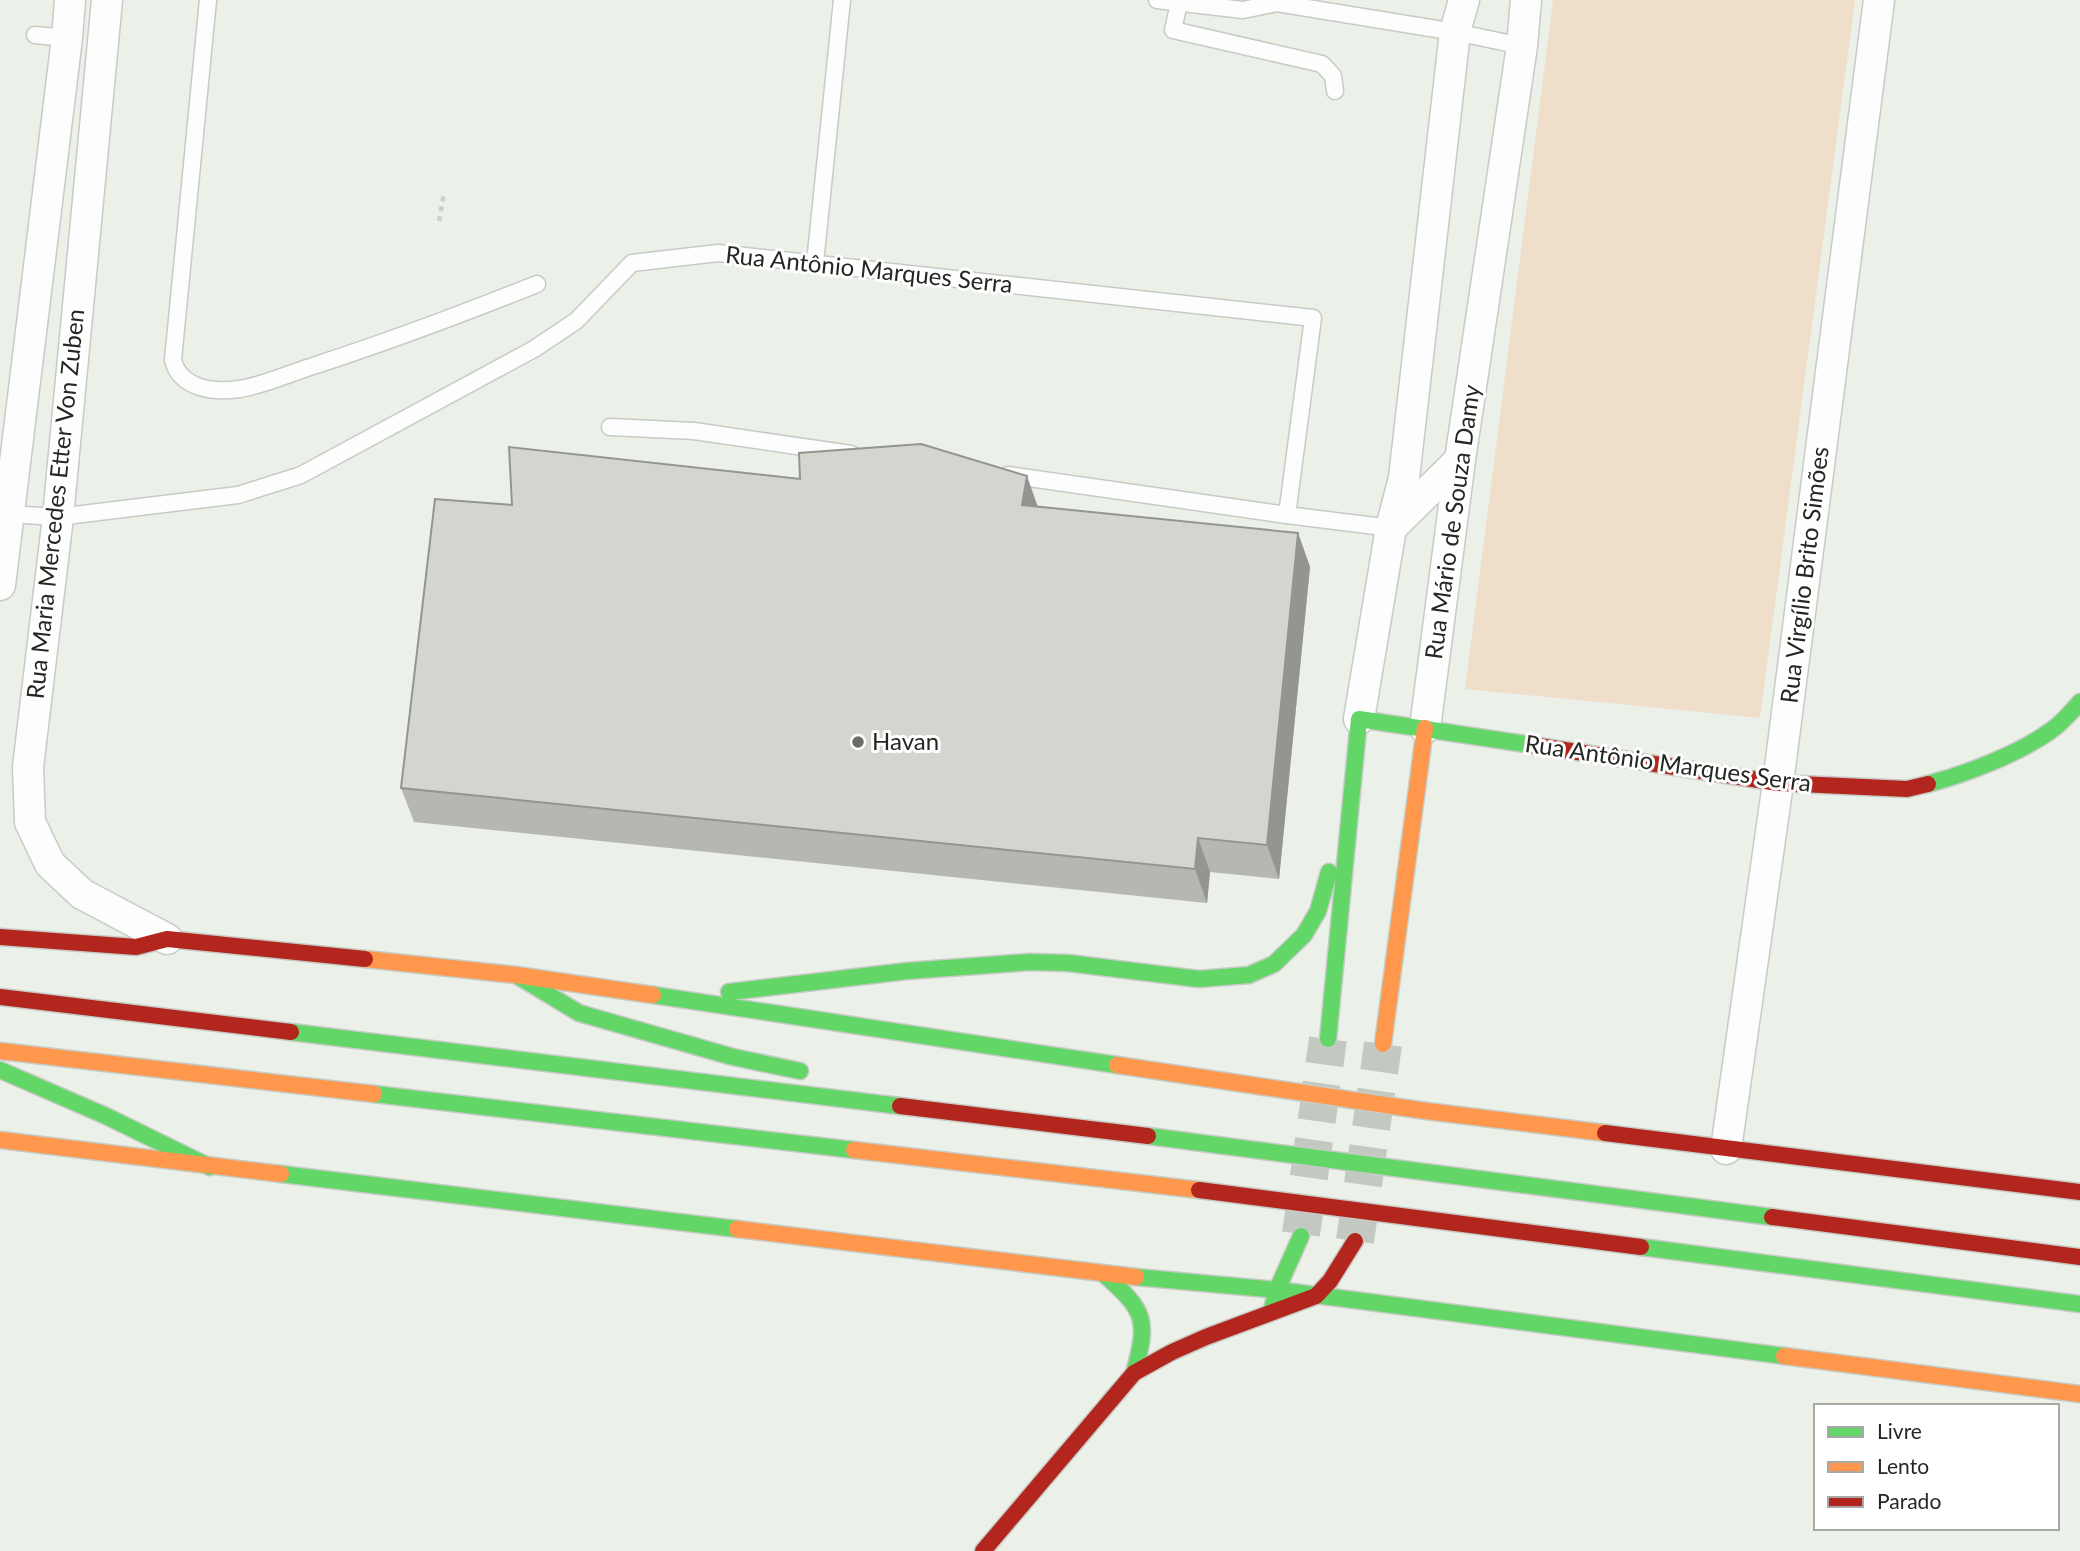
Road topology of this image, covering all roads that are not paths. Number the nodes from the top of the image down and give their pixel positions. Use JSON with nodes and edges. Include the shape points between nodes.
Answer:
{"nodes":[{"id":1,"x":70,"y":0,"type":"edge"},
{"id":2,"x":107,"y":0,"type":"edge"},
{"id":3,"x":208,"y":0,"type":"edge"},
{"id":4,"x":842,"y":0,"type":"edge"},
{"id":5,"x":1157,"y":0,"type":"edge"},
{"id":6,"x":1464,"y":0,"type":"edge"},
{"id":7,"x":1526,"y":0,"type":"edge"},
{"id":8,"x":1879,"y":0,"type":"edge"},
{"id":9,"x":1179,"y":2,"type":"junction"},
{"id":10,"x":1244,"y":5,"type":"edge"},
{"id":11,"x":1455,"y":32,"type":"junction"},
{"id":12,"x":35,"y":35,"type":"dead end"},
{"id":13,"x":67,"y":38,"type":"junction"},
{"id":14,"x":1522,"y":46,"type":"junction"},
{"id":15,"x":1335,"y":91,"type":"dead end"},
{"id":16,"x":815,"y":263,"type":"junction"},
{"id":17,"x":537,"y":284,"type":"dead end"},
{"id":18,"x":610,"y":427,"type":"dead end"},
{"id":19,"x":864,"y":456,"type":"edge"},
{"id":20,"x":1460,"y":460,"type":"junction"},
{"id":21,"x":998,"y":474,"type":"edge"},
{"id":22,"x":8,"y":514,"type":"junction"},
{"id":23,"x":1287,"y":515,"type":"junction"},
{"id":24,"x":58,"y":517,"type":"junction"},
{"id":25,"x":1391,"y":528,"type":"junction"},
{"id":26,"x":0,"y":585,"type":"edge"},
{"id":27,"x":2080,"y":702,"type":"edge"},
{"id":28,"x":1359,"y":719,"type":"junction"},
{"id":29,"x":1424,"y":728,"type":"junction"},
{"id":30,"x":1354,"y":775,"type":"junction"},
{"id":31,"x":1778,"y":783,"type":"junction"},
{"id":32,"x":0,"y":937,"type":"edge"},
{"id":33,"x":167,"y":939,"type":"junction"},
{"id":34,"x":516,"y":975,"type":"junction"},
{"id":35,"x":0,"y":997,"type":"edge"},
{"id":36,"x":1328,"y":1039,"type":"tunnel mouth"},
{"id":37,"x":1382,"y":1044,"type":"tunnel mouth"},
{"id":38,"x":0,"y":1051,"type":"edge"},
{"id":39,"x":0,"y":1070,"type":"edge"},
{"id":40,"x":811,"y":1073,"type":"dead end"},
{"id":41,"x":876,"y":1086,"type":"dead end"},
{"id":42,"x":1133,"y":1134,"type":"junction"},
{"id":43,"x":0,"y":1140,"type":"edge"},
{"id":44,"x":1726,"y":1149,"type":"junction"},
{"id":45,"x":210,"y":1167,"type":"junction"},
{"id":46,"x":2080,"y":1192,"type":"edge"},
{"id":47,"x":1301,"y":1236,"type":"tunnel mouth"},
{"id":48,"x":1355,"y":1241,"type":"tunnel mouth"},
{"id":49,"x":2080,"y":1257,"type":"edge"},
{"id":50,"x":1104,"y":1274,"type":"junction"},
{"id":51,"x":1277,"y":1290,"type":"junction"},
{"id":52,"x":1316,"y":1296,"type":"junction"},
{"id":53,"x":2080,"y":1304,"type":"edge"},
{"id":54,"x":1270,"y":1313,"type":"junction"},
{"id":55,"x":1134,"y":1373,"type":"junction"},
{"id":56,"x":2080,"y":1394,"type":"edge"},
{"id":57,"x":983,"y":1551,"type":"edge"}],
"edges":[{"from":1,"to":13,"type":"street","name":"Rua Maria Mercedes Etter Von Zuben"},
{"from":2,"to":24,"type":"street","name":"Rua Maria Mercedes Etter Von Zuben"},
{"from":3,"to":17,"type":"lane","via":[[173,360],[184,381],[203,388],[239,389],[430,327]]},
{"from":4,"to":16,"type":"lane"},
{"from":5,"to":9,"type":"lane"},
{"from":6,"to":11,"type":"street"},
{"from":7,"to":14,"type":"street","name":"Rua Mário de Souza Damy"},
{"from":8,"to":31,"type":"street","name":"Rua Virgílio Brito Simões"},
{"from":9,"to":10,"type":"lane"},
{"from":9,"to":15,"type":"lane","via":[[1172,30],[1322,64],[1333,76]]},
{"from":10,"to":11,"type":"lane","via":[[1277,3]]},
{"from":11,"to":14,"type":"lane"},
{"from":11,"to":25,"type":"street","via":[[1404,478]]},
{"from":12,"to":13,"type":"lane"},
{"from":13,"to":22,"type":"street","name":"Rua Maria Mercedes Etter Von Zuben"},
{"from":14,"to":20,"type":"street","name":"Rua Mário de Souza Damy"},
{"from":16,"to":23,"type":"lane","name":"Rua Antônio Marques Serra","via":[[1313,318]]},
{"from":16,"to":24,"type":"lane","name":"Rua Antônio Marques Serra","via":[[718,253],[632,263],[576,321],[534,349],[300,475],[238,495]]},
{"from":18,"to":19,"type":"lane","via":[[694,431]]},
{"from":20,"to":25,"type":"street"},
{"from":20,"to":29,"type":"street","name":"Rua Mário de Souza Damy"},
{"from":21,"to":23,"type":"lane"},
{"from":22,"to":24,"type":"lane","name":"Rua Antônio Marques Serra"},
{"from":22,"to":26,"type":"street","name":"Rua Maria Mercedes Etter Von Zuben"},
{"from":23,"to":25,"type":"lane"},
{"from":24,"to":33,"type":"street","name":"Rua Maria Mercedes Etter Von Zuben","via":[[28,767],[30,822],[50,864],[82,894]]},
{"from":25,"to":28,"type":"street"},
{"from":27,"to":31,"type":"main road","name":"Rua Antônio Marques Serra","via":[[2054,729],[2000,758],[1941,780],[1907,789]]},
{"from":28,"to":29,"type":"main road","name":"Rua Antônio Marques Serra"},
{"from":28,"to":30,"type":"main road"},
{"from":29,"to":31,"type":"main road","name":"Rua Antônio Marques Serra"},
{"from":29,"to":37,"type":"main road","name":"Rua Mário de Souza Damy"},
{"from":30,"to":34,"type":"main road","via":[[1313,922],[1267,969],[1233,979],[1169,978],[1029,961],[905,970],[729,992],[649,990]]},
{"from":30,"to":36,"type":"main road"},
{"from":31,"to":44,"type":"street","name":"Rua Virgílio Brito Simões"},
{"from":32,"to":33,"type":"main road","via":[[136,947]]},
{"from":33,"to":34,"type":"main road"},
{"from":34,"to":40,"type":"main road","via":[[579,1013],[733,1057]]},
{"from":34,"to":44,"type":"main road","via":[[1426,1111]]},
{"from":35,"to":42,"type":"main road"},
{"from":38,"to":53,"type":"main road","via":[[1257,1197]]},
{"from":39,"to":45,"type":"main road"},
{"from":41,"to":42,"type":"main road"},
{"from":42,"to":49,"type":"main road"},
{"from":43,"to":45,"type":"main road"},
{"from":44,"to":46,"type":"main road"},
{"from":45,"to":50,"type":"main road"},
{"from":47,"to":51,"type":"main road"},
{"from":48,"to":52,"type":"main road"},
{"from":50,"to":51,"type":"main road"},
{"from":50,"to":55,"type":"main road","via":[[1134,1300],[1143,1320],[1143,1342]]},
{"from":51,"to":52,"type":"main road"},
{"from":51,"to":54,"type":"main road"},
{"from":52,"to":54,"type":"main road"},
{"from":52,"to":56,"type":"main road"},
{"from":54,"to":55,"type":"main road","via":[[1172,1352]]},
{"from":55,"to":57,"type":"main road"}]}
